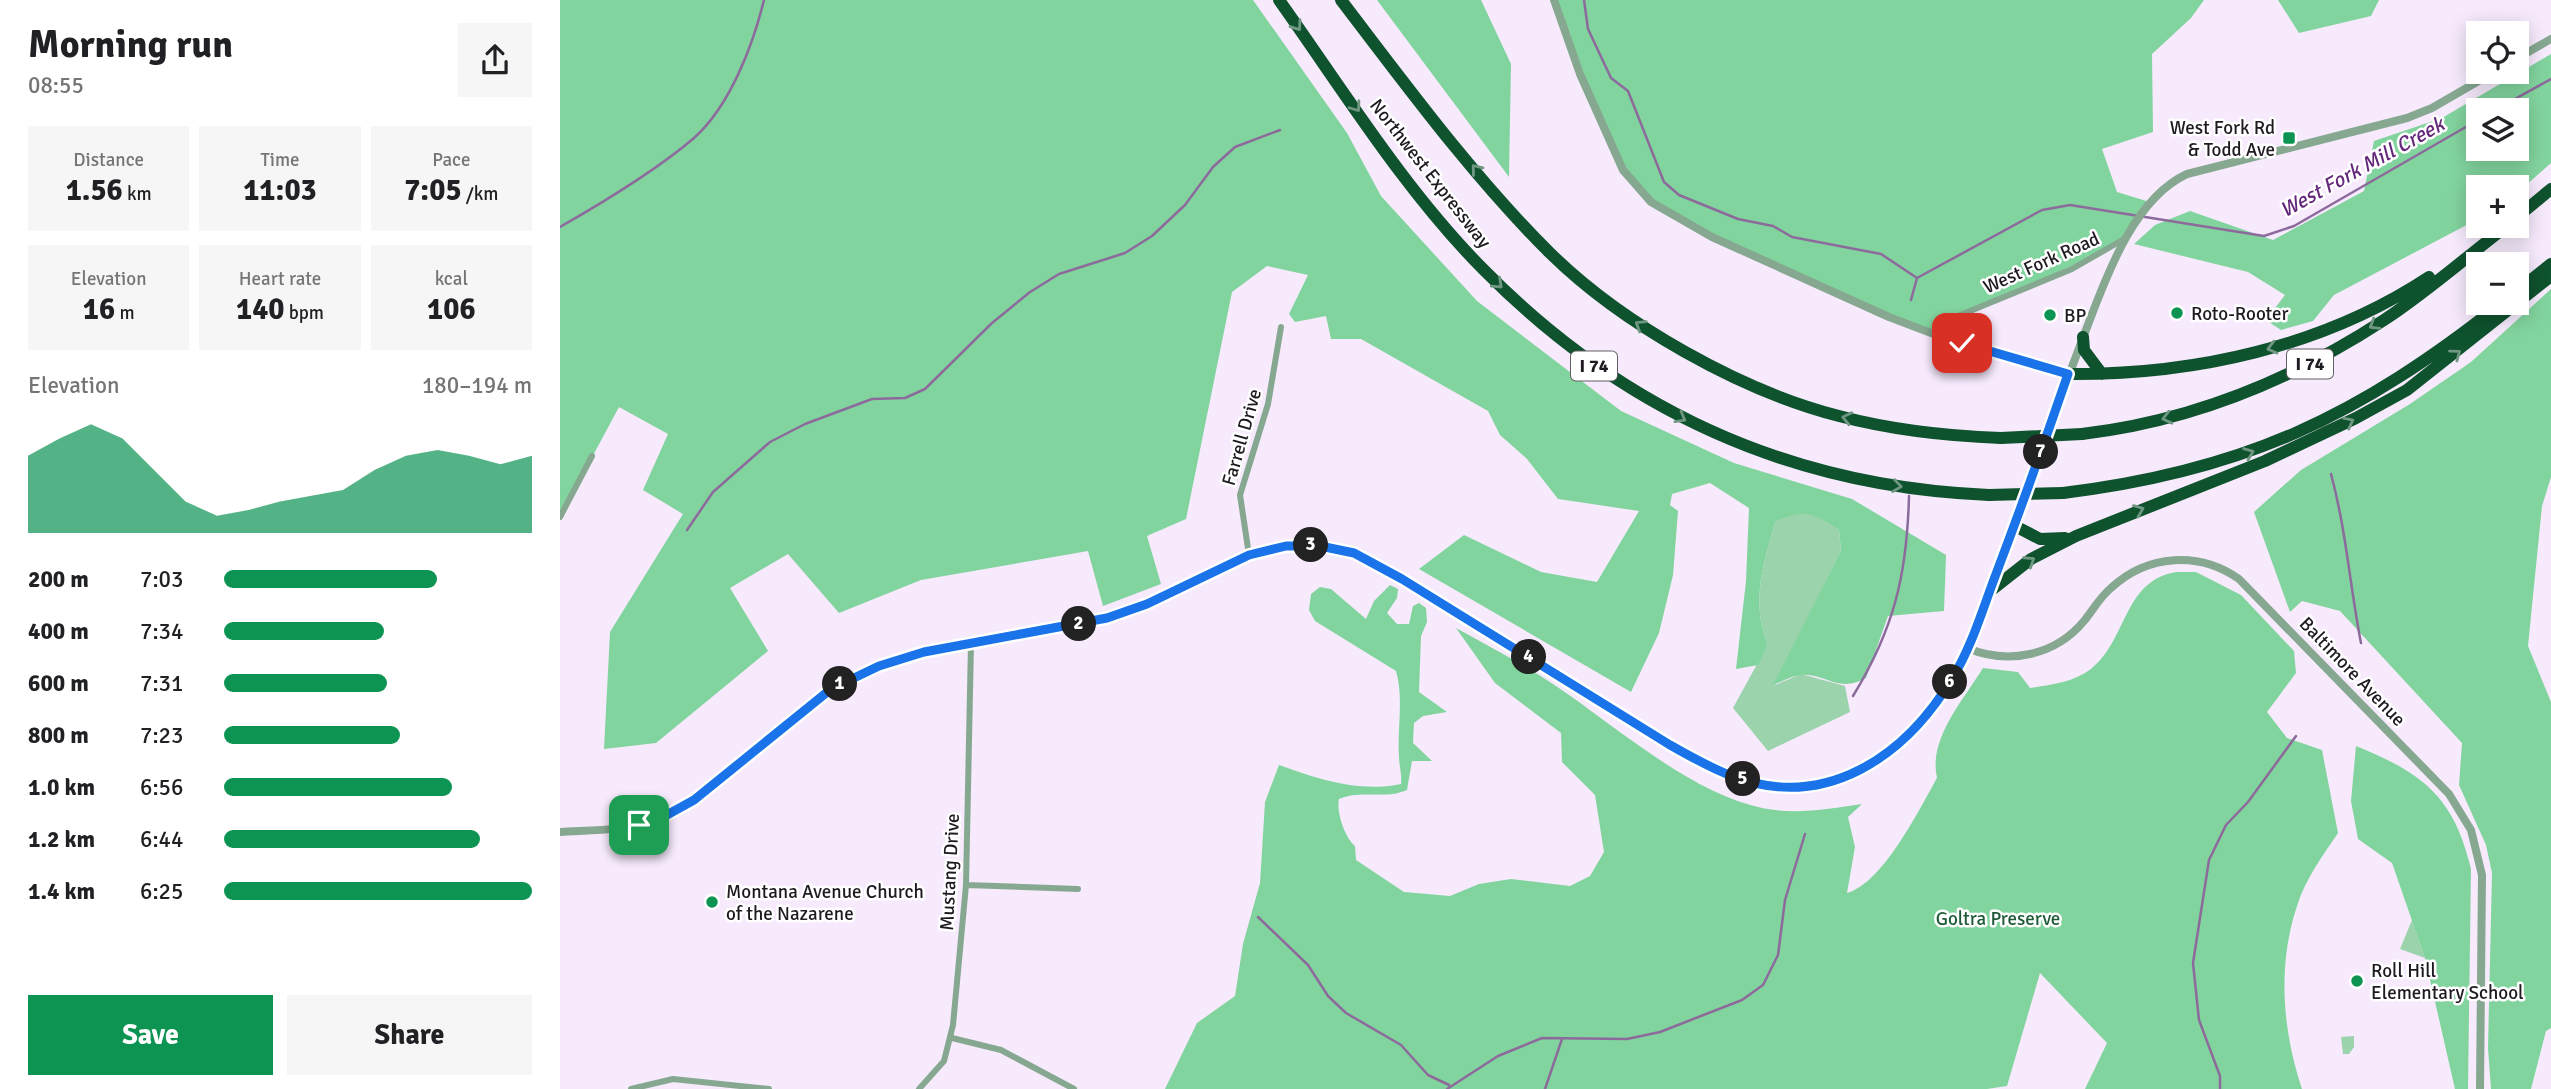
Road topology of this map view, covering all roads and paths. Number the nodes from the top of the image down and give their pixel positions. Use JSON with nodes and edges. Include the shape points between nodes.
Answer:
{"nodes":[{"id":1,"x":1279,"y":0,"type":"edge"},
{"id":2,"x":1340,"y":0,"type":"edge"},
{"id":3,"x":1554,"y":0,"type":"edge"},
{"id":4,"x":2551,"y":39,"type":"edge"},
{"id":5,"x":2529,"y":52,"type":"edge"},
{"id":6,"x":2473,"y":84,"type":"edge"},
{"id":7,"x":2551,"y":189,"type":"edge"},
{"id":8,"x":2529,"y":208,"type":"edge"},
{"id":9,"x":2487,"y":238,"type":"edge"},
{"id":10,"x":2490,"y":238,"type":"edge"},
{"id":11,"x":2124,"y":239,"type":"junction"},
{"id":12,"x":2551,"y":264,"type":"edge"},
{"id":13,"x":2551,"y":276,"type":"edge"},
{"id":14,"x":2529,"y":282,"type":"edge"},
{"id":15,"x":2487,"y":315,"type":"edge"},
{"id":16,"x":1281,"y":327,"type":"dead end"},
{"id":17,"x":1940,"y":336,"type":"junction"},
{"id":18,"x":2083,"y":337,"type":"junction"},
{"id":19,"x":2068,"y":374,"type":"junction"},
{"id":20,"x":2102,"y":374,"type":"junction"},
{"id":21,"x":592,"y":456,"type":"dead end"},
{"id":22,"x":560,"y":517,"type":"edge"},
{"id":23,"x":2015,"y":526,"type":"junction"},
{"id":24,"x":2076,"y":536,"type":"junction"},
{"id":25,"x":1249,"y":555,"type":"junction"},
{"id":26,"x":1989,"y":593,"type":"junction"},
{"id":27,"x":971,"y":644,"type":"junction"},
{"id":28,"x":1967,"y":648,"type":"junction"},
{"id":29,"x":560,"y":832,"type":"edge"},
{"id":30,"x":966,"y":885,"type":"junction"},
{"id":31,"x":1078,"y":889,"type":"dead end"},
{"id":32,"x":951,"y":1038,"type":"junction"},
{"id":33,"x":631,"y":1089,"type":"edge"},
{"id":34,"x":769,"y":1089,"type":"edge"},
{"id":35,"x":919,"y":1089,"type":"edge"},
{"id":36,"x":1074,"y":1089,"type":"edge"},
{"id":37,"x":2480,"y":1089,"type":"edge"}],
"edges":[{"from":1,"to":15,"type":"highway","name":"Northwest Expressway","number":"I 74","one_way":true,"bridge":true,"via":[[1437,217],[1483,270],[1538,322],[1603,373],[1690,424],[1787,462],[1850,479],[1989,495],[2063,493],[2194,471],[2307,430],[2395,381]]},
{"from":10,"to":2,"type":"highway","name":"Northwest Expressway","number":"I 74","one_way":true,"bridge":true,"via":[[2385,319],[2299,370],[2239,396],[2128,428],[2082,434],[2001,438],[1914,431],[1805,406],[1713,366],[1639,324],[1552,255],[1513,215]]},
{"from":3,"to":17,"type":"street","via":[[1580,74],[1623,170],[1651,202],[1712,237]]},
{"from":4,"to":5,"type":"street"},
{"from":6,"to":11,"type":"street","name":"West Fork Road","via":[[2394,122],[2187,174],[2170,183]]},
{"from":7,"to":8,"type":"highway"},
{"from":9,"to":20,"type":"highway","one_way":true,"via":[[2399,295],[2297,341],[2197,366]]},
{"from":11,"to":17,"type":"street","name":"West Fork Road","via":[[2072,269],[1953,318]]},
{"from":11,"to":18,"type":"street"},
{"from":12,"to":14,"type":"highway"},
{"from":24,"to":13,"type":"highway","one_way":true,"via":[[2265,461],[2379,406],[2455,355]]},
{"from":16,"to":25,"type":"street","name":"Farrell Drive","via":[[1268,404],[1240,495]]},
{"from":17,"to":19,"type":"street"},
{"from":18,"to":19,"type":"street"},
{"from":18,"to":20,"type":"highway","via":[[2084,350]]},
{"from":19,"to":20,"type":"highway"},
{"from":19,"to":23,"type":"street"},
{"from":21,"to":22,"type":"street"},
{"from":23,"to":24,"type":"highway","via":[[2040,539]]},
{"from":23,"to":26,"type":"street"},
{"from":26,"to":24,"type":"highway","one_way":true,"via":[[2031,559]]},
{"from":25,"to":27,"type":"street","via":[[1116,615]]},
{"from":25,"to":28,"type":"street","via":[[1305,545],[1354,553],[1670,745],[1733,776],[1765,784],[1813,785],[1869,766],[1913,733],[1954,676]]},
{"from":26,"to":28,"type":"street"},
{"from":27,"to":29,"type":"street","via":[[901,658],[831,689],[694,800],[665,816],[624,828]]},
{"from":27,"to":30,"type":"street","name":"Mustang Drive"},
{"from":28,"to":37,"type":"street","name":"Baltimore Avenue","via":[[1983,655],[2011,657],[2054,646],[2075,631],[2121,579],[2162,561],[2197,561],[2227,570],[2239,579],[2449,794],[2471,830],[2482,875]]},
{"from":30,"to":31,"type":"street"},
{"from":30,"to":32,"type":"street","name":"Mustang Drive"},
{"from":32,"to":35,"type":"street","name":"Mustang Drive","via":[[938,1071]]},
{"from":32,"to":36,"type":"street","via":[[1001,1050]]},
{"from":33,"to":34,"type":"street","via":[[688,1079]]}]}
